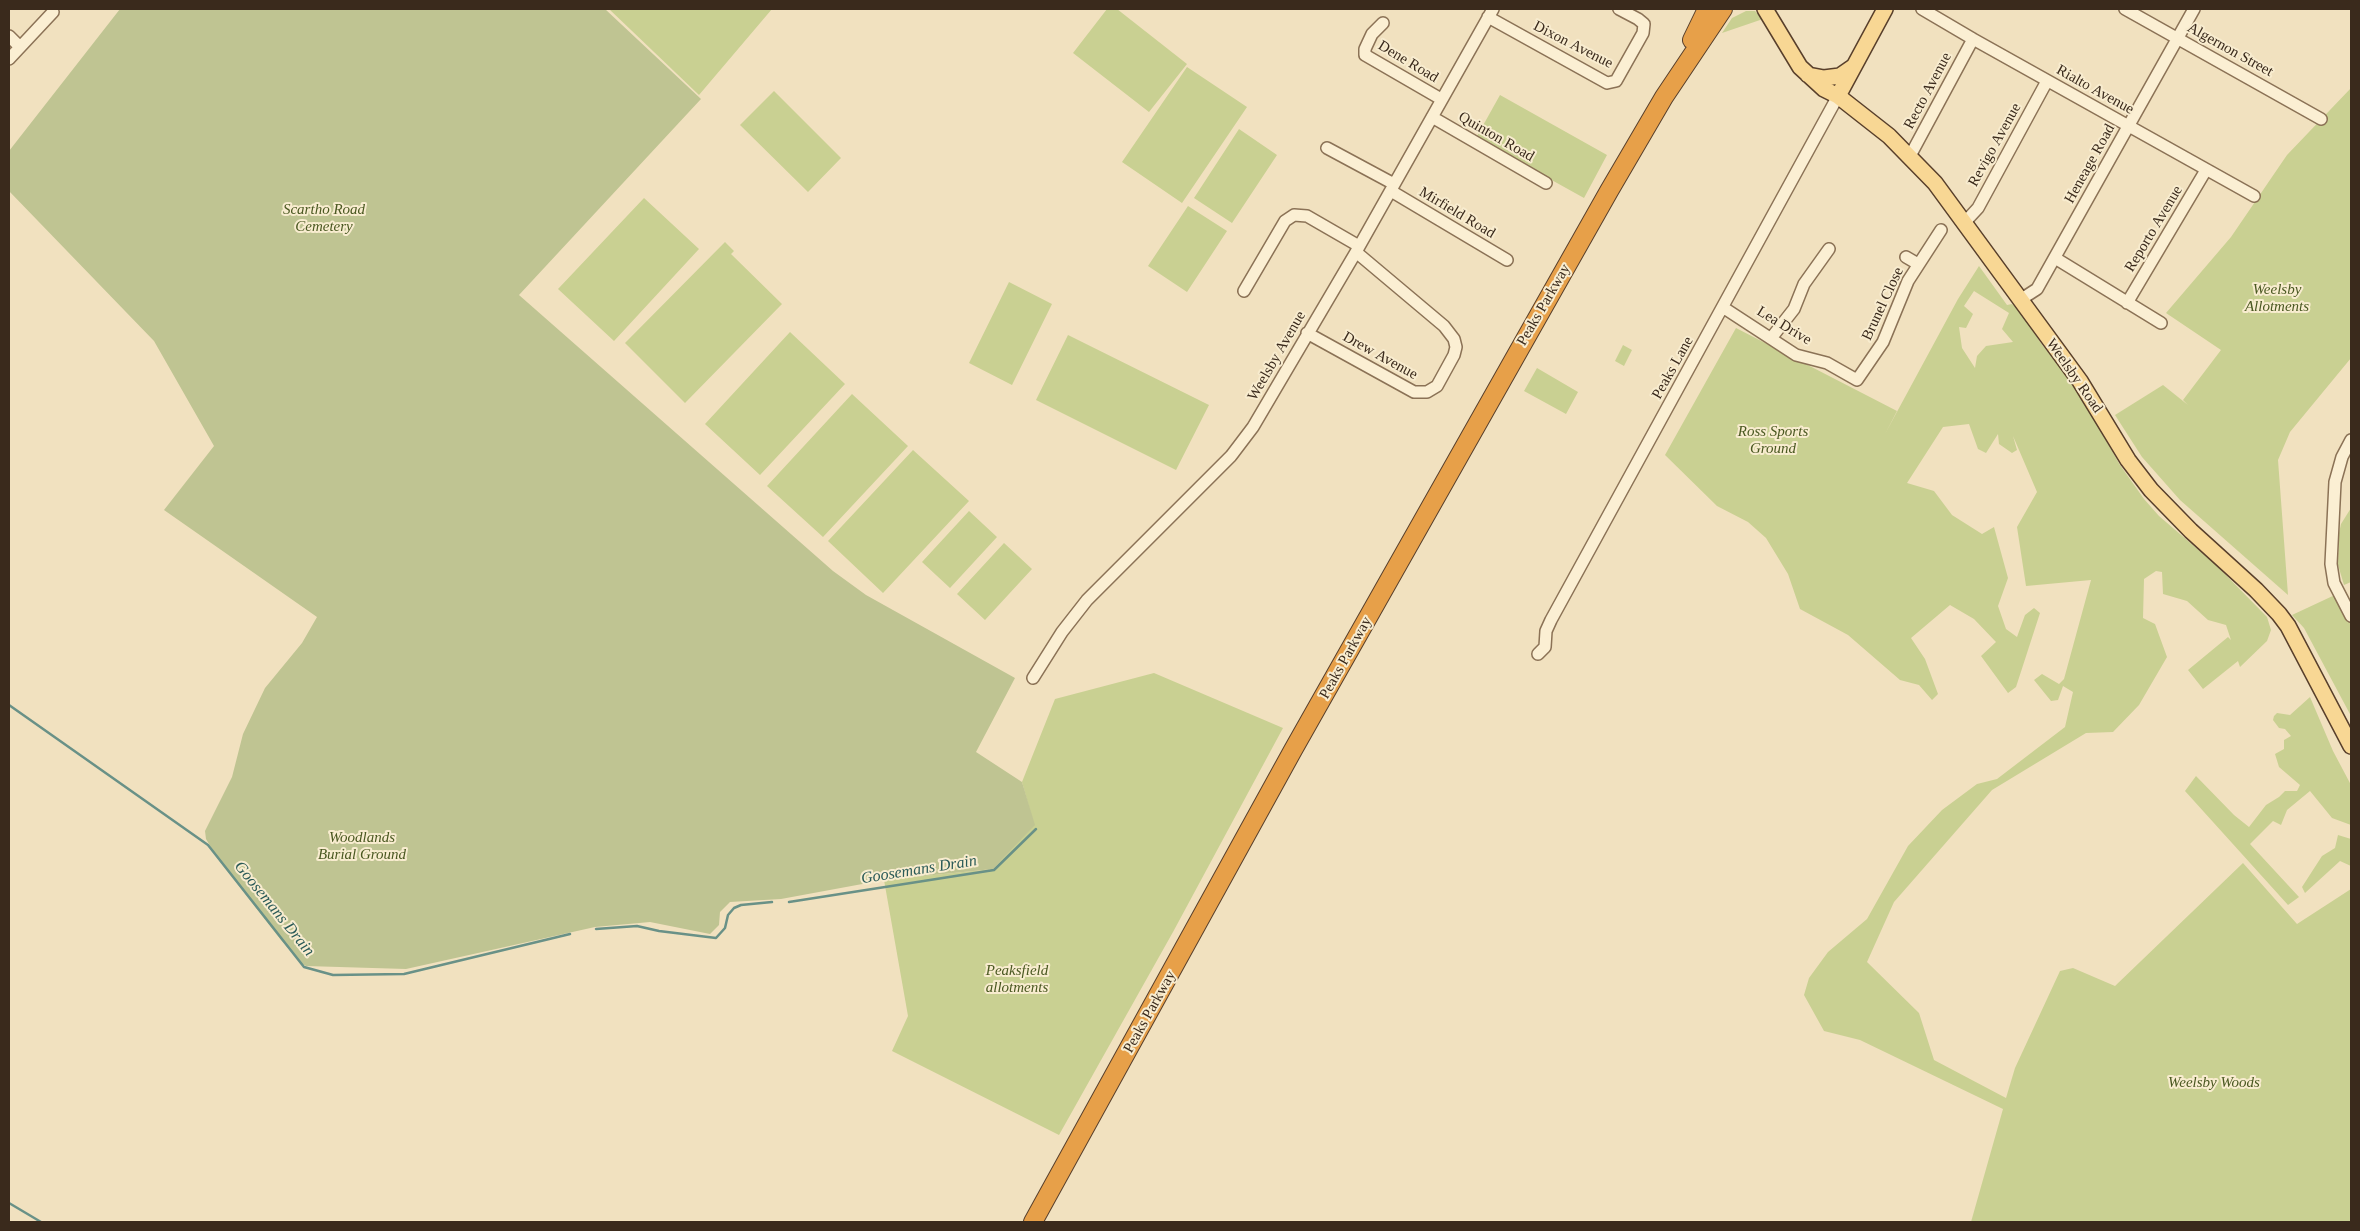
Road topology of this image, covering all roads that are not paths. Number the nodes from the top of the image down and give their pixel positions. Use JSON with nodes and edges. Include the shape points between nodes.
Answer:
{"nodes":[{"id":1,"x":1619,"y":9,"type":"edge"},
{"id":2,"x":1885,"y":9,"type":"edge"},
{"id":3,"x":1922,"y":9,"type":"edge"},
{"id":4,"x":2125,"y":9,"type":"edge"},
{"id":5,"x":2194,"y":9,"type":"edge"},
{"id":6,"x":1719,"y":10,"type":"edge"},
{"id":7,"x":53,"y":12,"type":"dead end"},
{"id":8,"x":1769,"y":12,"type":"edge"},
{"id":9,"x":1490,"y":13,"type":"edge"},
{"id":10,"x":1384,"y":23,"type":"dead end"},
{"id":11,"x":9,"y":36,"type":"edge"},
{"id":12,"x":2178,"y":38,"type":"junction"},
{"id":13,"x":1973,"y":40,"type":"junction"},
{"id":14,"x":20,"y":46,"type":"junction"},
{"id":15,"x":9,"y":59,"type":"edge"},
{"id":16,"x":1853,"y":67,"type":"junction"},
{"id":17,"x":1807,"y":74,"type":"junction"},
{"id":18,"x":2047,"y":81,"type":"junction"},
{"id":19,"x":1838,"y":96,"type":"junction"},
{"id":20,"x":1441,"y":99,"type":"junction"},
{"id":21,"x":1432,"y":118,"type":"junction"},
{"id":22,"x":2321,"y":119,"type":"dead end"},
{"id":23,"x":2128,"y":126,"type":"junction"},
{"id":24,"x":1328,"y":148,"type":"dead end"},
{"id":25,"x":1910,"y":156,"type":"junction"},
{"id":26,"x":2206,"y":170,"type":"junction"},
{"id":27,"x":1546,"y":183,"type":"dead end"},
{"id":28,"x":1392,"y":188,"type":"junction"},
{"id":29,"x":2254,"y":196,"type":"dead end"},
{"id":30,"x":1965,"y":222,"type":"junction"},
{"id":31,"x":1941,"y":230,"type":"dead end"},
{"id":32,"x":1358,"y":249,"type":"junction"},
{"id":33,"x":1829,"y":249,"type":"dead end"},
{"id":34,"x":1906,"y":257,"type":"dead end"},
{"id":35,"x":2055,"y":258,"type":"junction"},
{"id":36,"x":1507,"y":260,"type":"dead end"},
{"id":37,"x":1918,"y":264,"type":"junction"},
{"id":38,"x":1244,"y":291,"type":"dead end"},
{"id":39,"x":2020,"y":300,"type":"junction"},
{"id":40,"x":2127,"y":303,"type":"junction"},
{"id":41,"x":1724,"y":308,"type":"junction"},
{"id":42,"x":2161,"y":323,"type":"dead end"},
{"id":43,"x":1307,"y":333,"type":"junction"},
{"id":44,"x":1772,"y":337,"type":"junction"},
{"id":45,"x":1857,"y":380,"type":"joint"},
{"id":46,"x":2351,"y":440,"type":"edge"},
{"id":47,"x":2351,"y":616,"type":"edge"},
{"id":48,"x":1538,"y":654,"type":"dead end"},
{"id":49,"x":1033,"y":678,"type":"dead end"},
{"id":50,"x":2351,"y":746,"type":"edge"},
{"id":51,"x":1033,"y":1222,"type":"edge"}],
"edges":[{"from":1,"to":9,"type":"street","name":"Dixon Avenue","via":[[1644,24],[1643,32],[1616,81],[1607,83]]},
{"from":2,"to":16,"type":"main road"},
{"from":3,"to":13,"type":"street","name":"Rialto Avenue"},
{"from":4,"to":12,"type":"street","name":"Algernon Street"},
{"from":5,"to":12,"type":"street","name":"Heneage Road"},
{"from":6,"to":51,"type":"highway","name":"Peaks Parkway","via":[[1609,191],[1293,750]]},
{"from":7,"to":14,"type":"street"},
{"from":8,"to":17,"type":"main road","name":"Weelsby Road","via":[[1793,58]]},
{"from":9,"to":20,"type":"street","name":"Weelsby Avenue"},
{"from":10,"to":20,"type":"street","name":"Dene Road","via":[[1372,34],[1365,55]]},
{"from":11,"to":14,"type":"street"},
{"from":12,"to":22,"type":"street","name":"Algernon Street"},
{"from":12,"to":23,"type":"street","name":"Heneage Road"},
{"from":13,"to":18,"type":"street","name":"Rialto Avenue"},
{"from":13,"to":25,"type":"street","name":"Recto Avenue"},
{"from":14,"to":15,"type":"street"},
{"from":16,"to":17,"type":"main road","via":[[1840,76],[1824,78]]},
{"from":16,"to":19,"type":"main road"},
{"from":17,"to":19,"type":"main road","name":"Weelsby Road"},
{"from":18,"to":23,"type":"street","name":"Rialto Avenue"},
{"from":18,"to":30,"type":"street","name":"Revigo Avenue","via":[[1978,208]]},
{"from":19,"to":25,"type":"main road","name":"Weelsby Road"},
{"from":19,"to":41,"type":"street","name":"Peaks Lane"},
{"from":20,"to":21,"type":"street","name":"Weelsby Avenue"},
{"from":21,"to":27,"type":"street","name":"Quinton Road"},
{"from":21,"to":28,"type":"street","name":"Weelsby Avenue"},
{"from":23,"to":26,"type":"street","name":"Rialto Avenue"},
{"from":23,"to":35,"type":"street","name":"Heneage Road"},
{"from":24,"to":28,"type":"street","name":"Mirfield Road"},
{"from":25,"to":30,"type":"main road","name":"Weelsby Road"},
{"from":26,"to":29,"type":"street","name":"Rialto Avenue"},
{"from":26,"to":40,"type":"street","name":"Reporto Avenue"},
{"from":28,"to":32,"type":"street","name":"Weelsby Avenue"},
{"from":28,"to":36,"type":"street","name":"Mirfield Road"},
{"from":30,"to":39,"type":"main road","name":"Weelsby Road"},
{"from":31,"to":37,"type":"street","name":"Brunel Close"},
{"from":32,"to":38,"type":"street","name":"Drew Avenue","via":[[1307,216],[1294,215],[1285,221]]},
{"from":32,"to":43,"type":"street","name":"Weelsby Avenue"},
{"from":32,"to":43,"type":"street","name":"Drew Avenue","via":[[1444,326],[1454,339],[1454,355],[1437,386],[1426,392],[1414,392]]},
{"from":33,"to":44,"type":"street","via":[[1804,284],[1794,309]]},
{"from":34,"to":37,"type":"street","name":"Brunel Close"},
{"from":35,"to":39,"type":"street","name":"Heneage Road","via":[[2038,289]]},
{"from":35,"to":40,"type":"street"},
{"from":37,"to":45,"type":"street","name":"Brunel Close","via":[[1896,305],[1883,342]]},
{"from":39,"to":50,"type":"main road","name":"Weelsby Road","via":[[2080,381],[2128,460],[2152,490],[2191,531],[2256,590],[2288,626]]},
{"from":40,"to":42,"type":"street"},
{"from":41,"to":44,"type":"street","name":"Lea Drive"},
{"from":41,"to":48,"type":"street","name":"Peaks Lane","via":[[1550,620],[1545,647]]},
{"from":43,"to":49,"type":"street","name":"Weelsby Avenue","via":[[1253,427],[1231,456],[1087,600]]},
{"from":44,"to":45,"type":"street","name":"Lea Drive","via":[[1796,355],[1827,362]]},
{"from":46,"to":47,"type":"street","via":[[2336,476],[2331,564],[2334,583]]}]}
